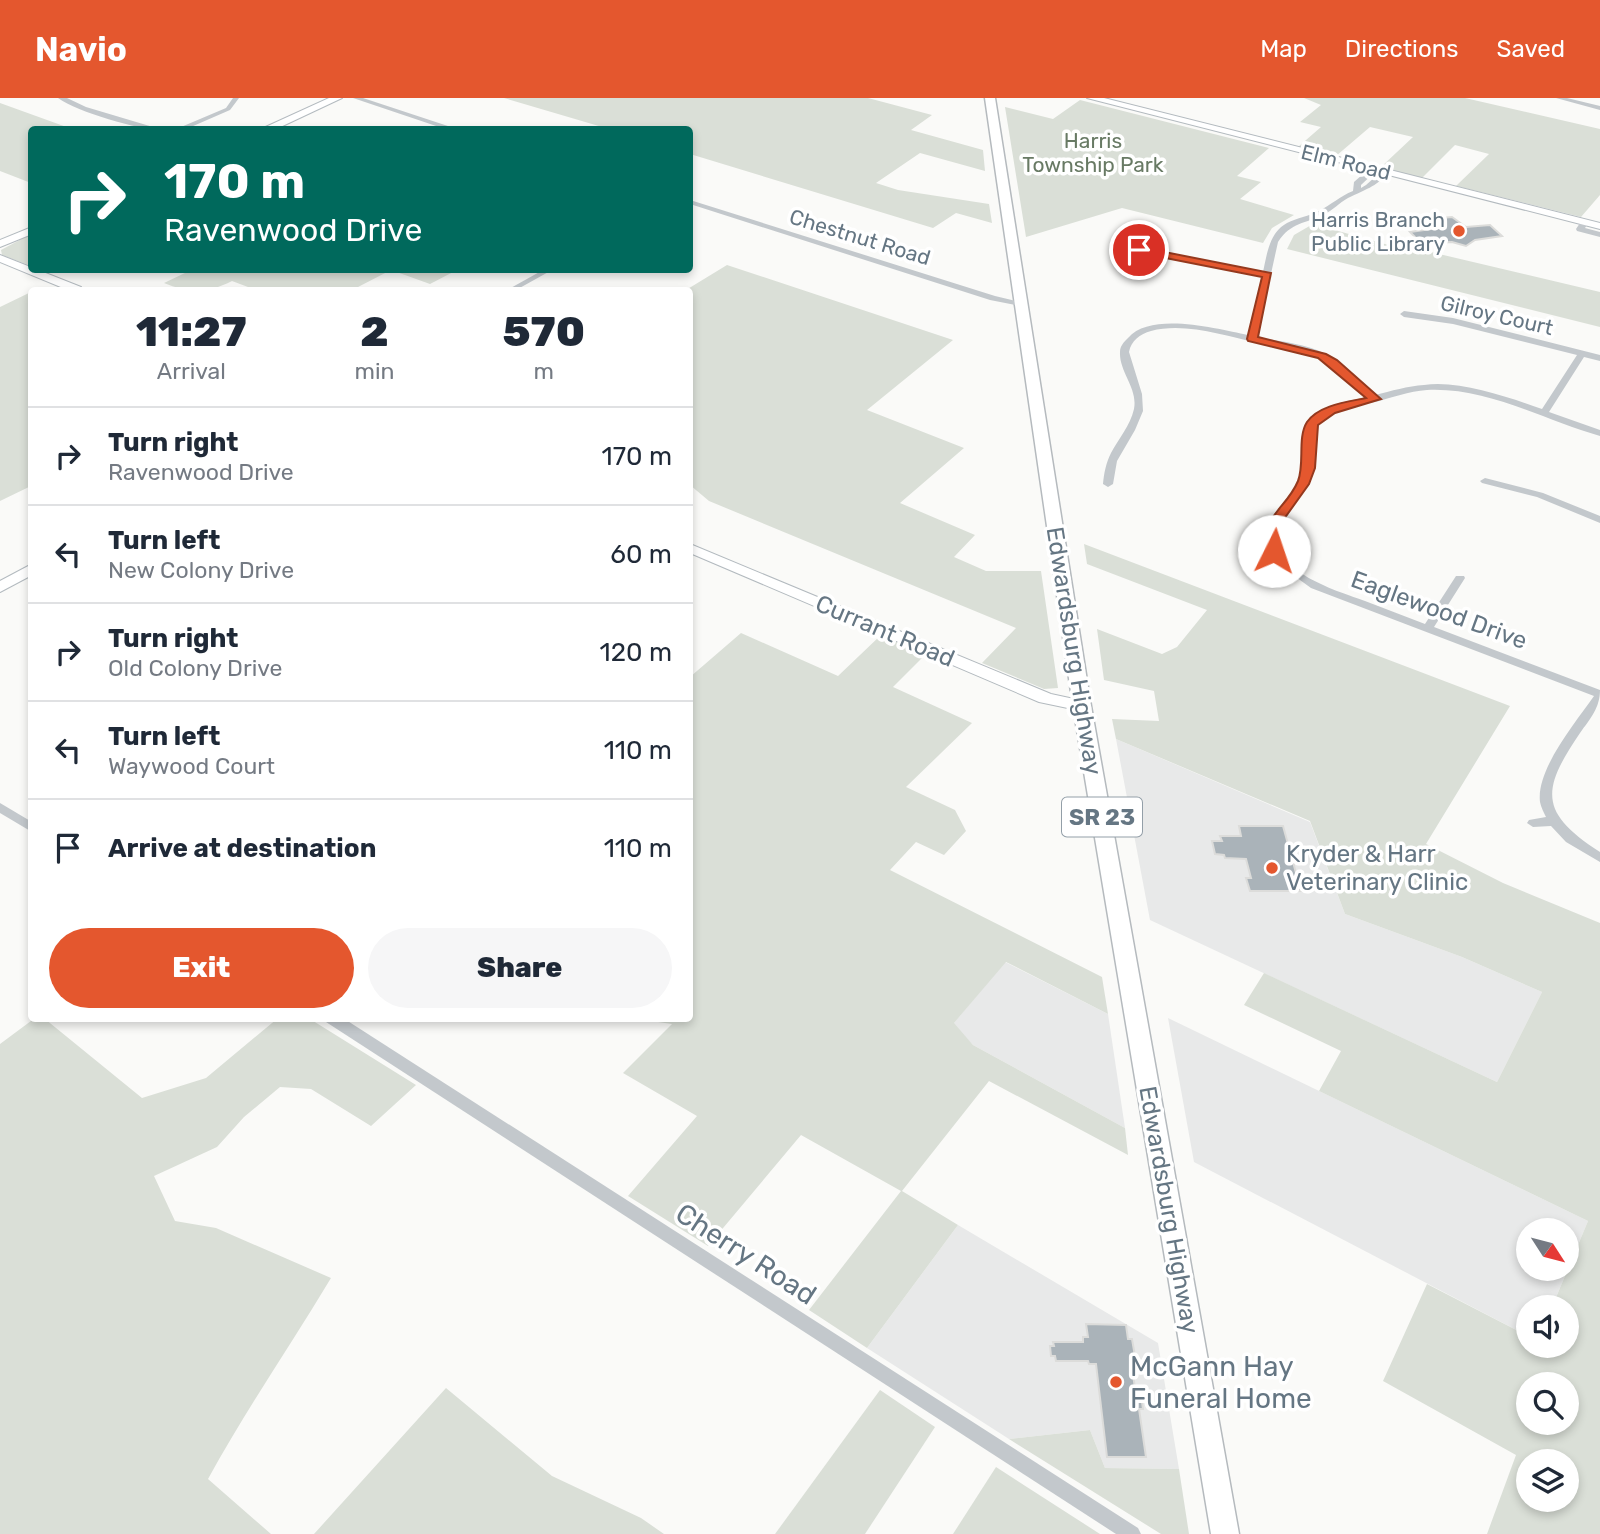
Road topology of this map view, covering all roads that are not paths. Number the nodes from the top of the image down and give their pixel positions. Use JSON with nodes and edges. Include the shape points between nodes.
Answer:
{"nodes":[{"id":1,"x":61,"y":98,"type":"edge"},
{"id":2,"x":236,"y":98,"type":"edge"},
{"id":3,"x":337,"y":98,"type":"edge"},
{"id":4,"x":356,"y":98,"type":"edge"},
{"id":5,"x":990,"y":98,"type":"edge"},
{"id":6,"x":1092,"y":98,"type":"edge"},
{"id":7,"x":1559,"y":98,"type":"edge"},
{"id":8,"x":1109,"y":100,"type":"edge"},
{"id":9,"x":1600,"y":108,"type":"edge"},
{"id":10,"x":146,"y":126,"type":"edge"},
{"id":11,"x":187,"y":126,"type":"edge"},
{"id":12,"x":273,"y":126,"type":"edge"},
{"id":13,"x":444,"y":126,"type":"edge"},
{"id":14,"x":1374,"y":169,"type":"junction"},
{"id":15,"x":1386,"y":172,"type":"junction"},
{"id":16,"x":1357,"y":191,"type":"junction"},
{"id":17,"x":693,"y":203,"type":"edge"},
{"id":18,"x":1586,"y":222,"type":"junction"},
{"id":19,"x":1600,"y":226,"type":"edge"},
{"id":20,"x":28,"y":232,"type":"edge"},
{"id":21,"x":1600,"y":235,"type":"edge"},
{"id":22,"x":0,"y":244,"type":"edge"},
{"id":23,"x":1139,"y":250,"type":"dead end"},
{"id":24,"x":0,"y":258,"type":"edge"},
{"id":25,"x":28,"y":270,"type":"edge"},
{"id":26,"x":36,"y":273,"type":"edge"},
{"id":27,"x":542,"y":273,"type":"edge"},
{"id":28,"x":1268,"y":275,"type":"junction"},
{"id":29,"x":70,"y":287,"type":"edge"},
{"id":30,"x":517,"y":287,"type":"edge"},
{"id":31,"x":1020,"y":303,"type":"junction"},
{"id":32,"x":1404,"y":314,"type":"dead end"},
{"id":33,"x":1138,"y":321,"type":"dead end"},
{"id":34,"x":1151,"y":329,"type":"junction"},
{"id":35,"x":1252,"y":339,"type":"junction"},
{"id":36,"x":1582,"y":353,"type":"junction"},
{"id":37,"x":1600,"y":358,"type":"edge"},
{"id":38,"x":1375,"y":399,"type":"junction"},
{"id":39,"x":1543,"y":414,"type":"junction"},
{"id":40,"x":1600,"y":433,"type":"edge"},
{"id":41,"x":1485,"y":481,"type":"dead end"},
{"id":42,"x":1108,"y":484,"type":"dead end"},
{"id":43,"x":1600,"y":520,"type":"edge"},
{"id":44,"x":693,"y":549,"type":"edge"},
{"id":45,"x":1282,"y":564,"type":"junction"},
{"id":46,"x":1266,"y":568,"type":"dead end"},
{"id":47,"x":28,"y":570,"type":"edge"},
{"id":48,"x":1460,"y":578,"type":"dead end"},
{"id":49,"x":0,"y":587,"type":"edge"},
{"id":50,"x":1428,"y":628,"type":"junction"},
{"id":51,"x":1600,"y":695,"type":"edge"},
{"id":52,"x":1082,"y":706,"type":"junction"},
{"id":53,"x":0,"y":807,"type":"edge"},
{"id":54,"x":1553,"y":821,"type":"junction"},
{"id":55,"x":1534,"y":823,"type":"dead end"},
{"id":56,"x":28,"y":825,"type":"edge"},
{"id":57,"x":1600,"y":858,"type":"edge"},
{"id":58,"x":337,"y":1022,"type":"edge"},
{"id":59,"x":1132,"y":1534,"type":"edge"},
{"id":60,"x":1225,"y":1534,"type":"edge"}],
"edges":[{"from":1,"to":10,"type":"street"},
{"from":2,"to":11,"type":"street","via":[[228,109]]},
{"from":3,"to":12,"type":"street"},
{"from":4,"to":13,"type":"street"},
{"from":5,"to":31,"type":"main road","name":"Edwardsburg Highway","number":"SR 23"},
{"from":6,"to":8,"type":"street","name":"Elm Road"},
{"from":7,"to":9,"type":"street"},
{"from":8,"to":14,"type":"street","name":"Elm Road"},
{"from":14,"to":15,"type":"street","name":"Elm Road"},
{"from":14,"to":16,"type":"street","via":[[1357,184]]},
{"from":15,"to":16,"type":"street"},
{"from":15,"to":18,"type":"street","name":"Elm Road"},
{"from":16,"to":28,"type":"street","via":[[1282,230],[1274,242]]},
{"from":17,"to":31,"type":"street","name":"Chestnut Road"},
{"from":18,"to":19,"type":"street","name":"Elm Road"},
{"from":18,"to":21,"type":"street","via":[[1580,229]]},
{"from":20,"to":22,"type":"street"},
{"from":23,"to":28,"type":"street"},
{"from":24,"to":25,"type":"street"},
{"from":26,"to":29,"type":"street"},
{"from":27,"to":30,"type":"street"},
{"from":28,"to":35,"type":"street"},
{"from":31,"to":52,"type":"main road","name":"Edwardsburg Highway","number":"SR 23"},
{"from":32,"to":36,"type":"street","name":"Gilroy Court","via":[[1453,321]]},
{"from":33,"to":34,"type":"street"},
{"from":34,"to":35,"type":"street","via":[[1182,326]]},
{"from":34,"to":42,"type":"street","via":[[1125,347],[1139,398],[1138,411],[1111,458]]},
{"from":35,"to":38,"type":"street","via":[[1322,356]]},
{"from":36,"to":37,"type":"street"},
{"from":36,"to":39,"type":"street"},
{"from":38,"to":39,"type":"street","via":[[1425,387],[1453,388]]},
{"from":38,"to":45,"type":"street","via":[[1331,410],[1313,423],[1303,484],[1273,526],[1274,551]]},
{"from":39,"to":40,"type":"street"},
{"from":41,"to":43,"type":"street","via":[[1540,495]]},
{"from":44,"to":52,"type":"street","name":"Currant Road","via":[[1022,688]]},
{"from":45,"to":46,"type":"street"},
{"from":45,"to":50,"type":"street","name":"Eaglewood Drive","via":[[1315,586]]},
{"from":47,"to":49,"type":"street"},
{"from":48,"to":50,"type":"street"},
{"from":50,"to":51,"type":"street","name":"Eaglewood Drive"},
{"from":51,"to":54,"type":"street","name":"Eaglewood Drive","via":[[1545,786]]},
{"from":52,"to":60,"type":"main road","name":"Edwardsburg Highway","number":"SR 23"},
{"from":53,"to":56,"type":"street"},
{"from":54,"to":55,"type":"street"},
{"from":54,"to":57,"type":"street","via":[[1570,839]]},
{"from":58,"to":59,"type":"street","name":"Cherry Road"}]}
